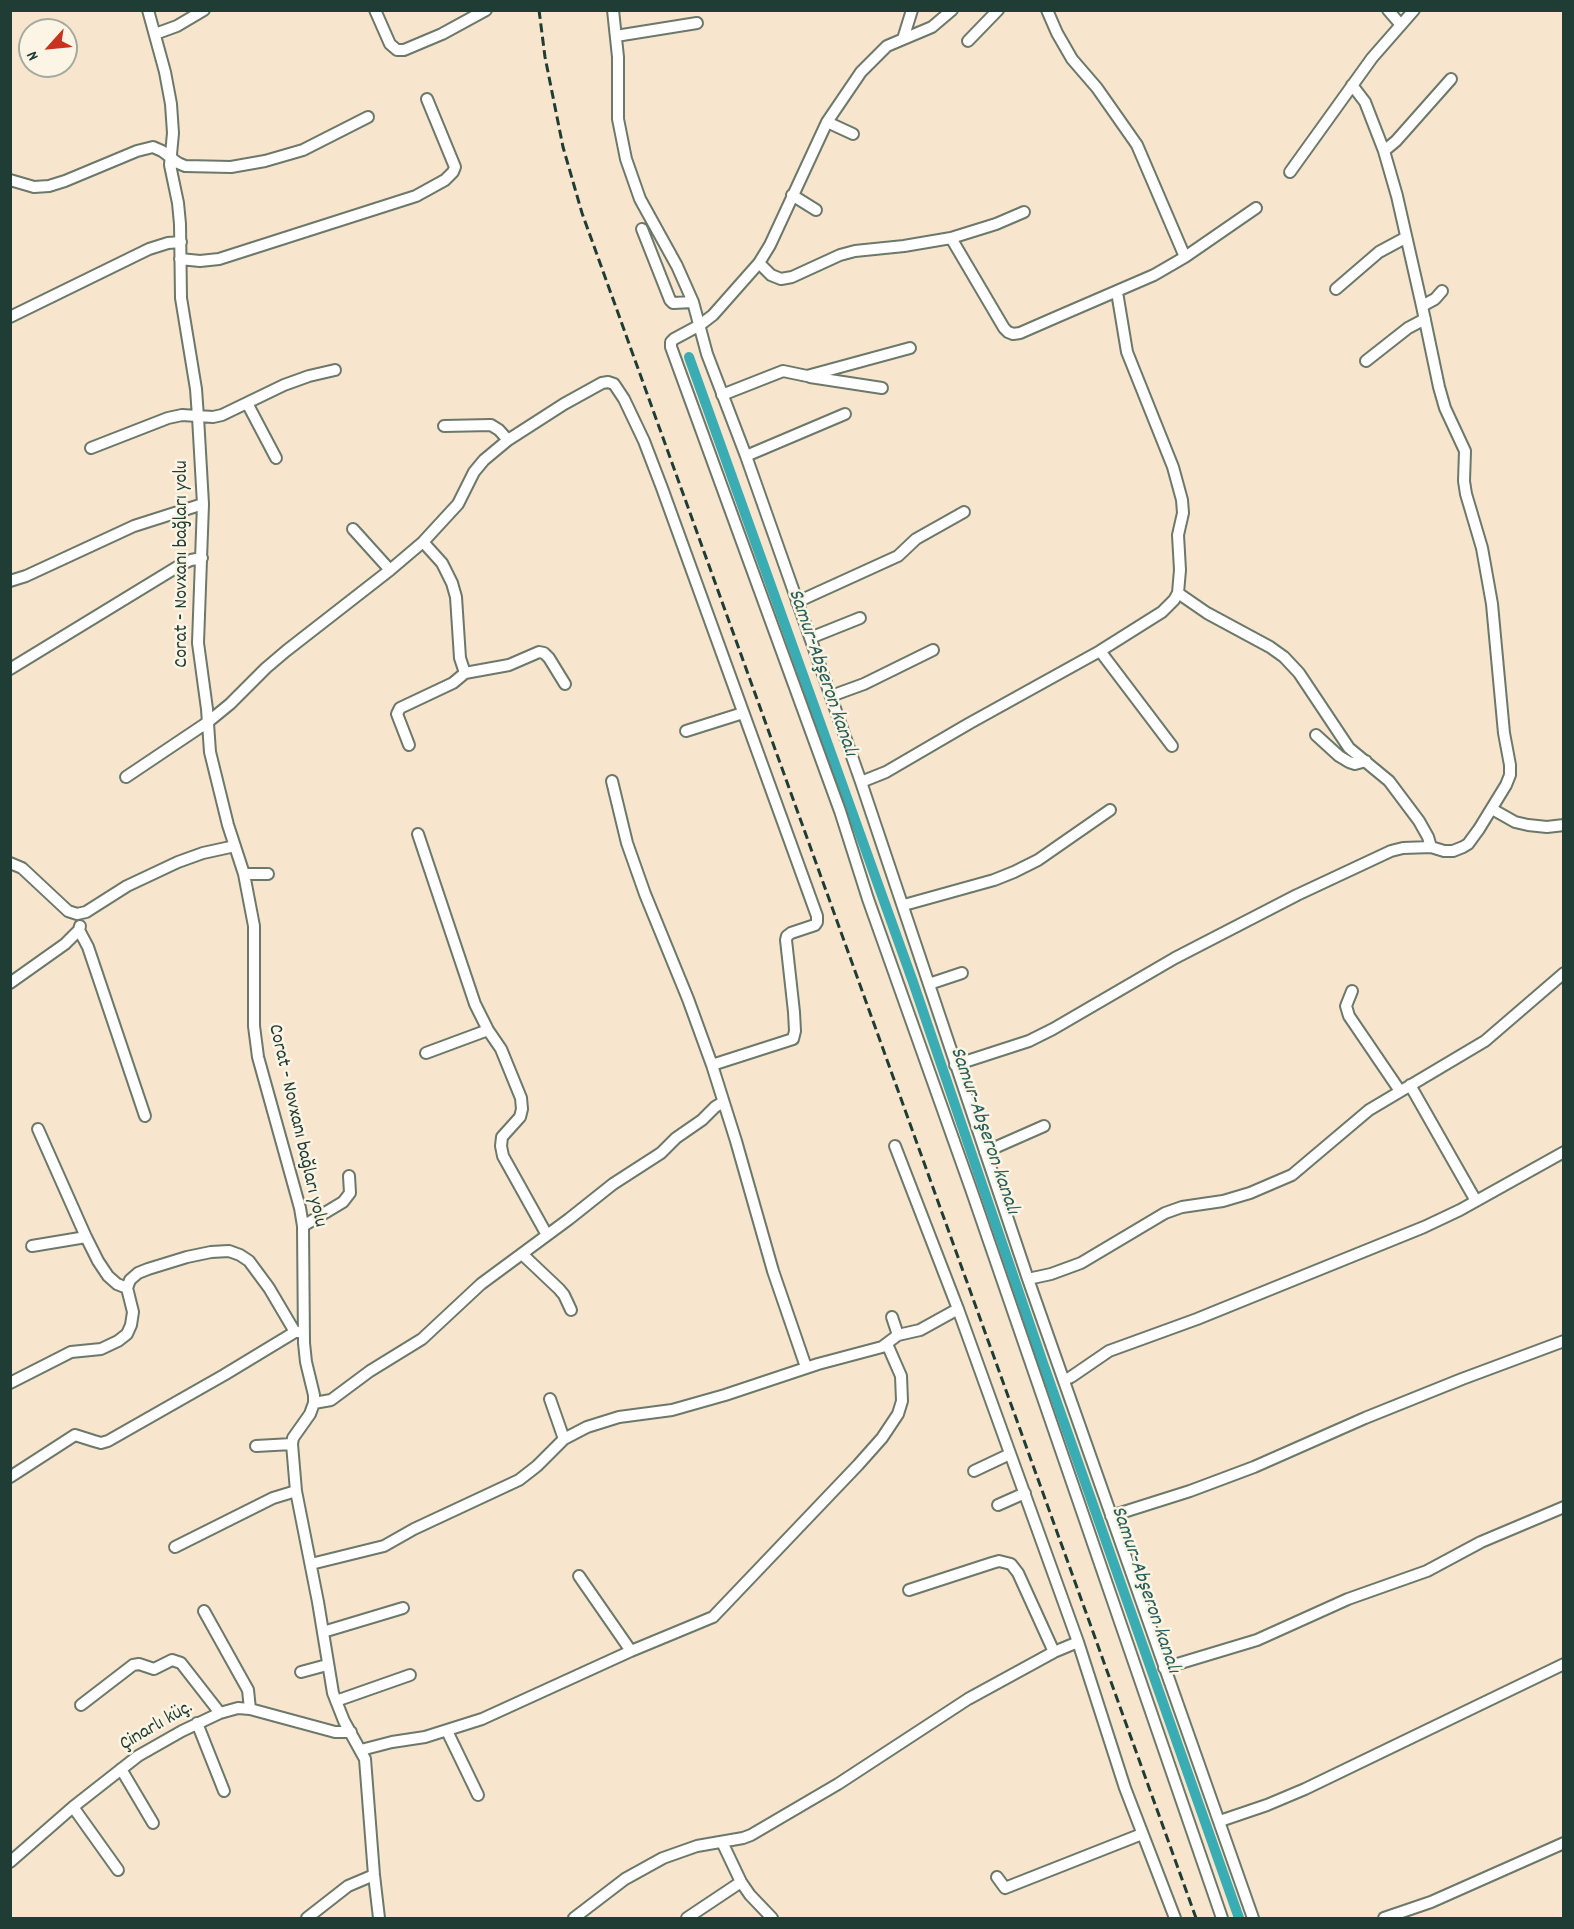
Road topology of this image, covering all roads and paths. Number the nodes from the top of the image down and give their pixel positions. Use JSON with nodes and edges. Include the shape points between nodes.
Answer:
{"nodes":[{"id":1,"x":148,"y":10,"type":"edge"},
{"id":2,"x":204,"y":10,"type":"edge"},
{"id":3,"x":375,"y":10,"type":"edge"},
{"id":4,"x":486,"y":10,"type":"edge"},
{"id":5,"x":613,"y":10,"type":"edge"},
{"id":6,"x":952,"y":10,"type":"edge"},
{"id":7,"x":998,"y":10,"type":"edge"},
{"id":8,"x":1047,"y":10,"type":"edge"},
{"id":9,"x":1388,"y":10,"type":"edge"},
{"id":10,"x":1414,"y":10,"type":"edge"},
{"id":11,"x":907,"y":12,"type":"edge"},
{"id":12,"x":697,"y":22,"type":"dead end"},
{"id":13,"x":1401,"y":25,"type":"junction"},
{"id":14,"x":155,"y":34,"type":"junction"},
{"id":15,"x":616,"y":36,"type":"junction"},
{"id":16,"x":903,"y":39,"type":"junction"},
{"id":17,"x":968,"y":41,"type":"dead end"},
{"id":18,"x":1451,"y":79,"type":"dead end"},
{"id":19,"x":1352,"y":85,"type":"junction"},
{"id":20,"x":428,"y":99,"type":"dead end"},
{"id":21,"x":368,"y":117,"type":"dead end"},
{"id":22,"x":827,"y":122,"type":"junction"},
{"id":23,"x":853,"y":134,"type":"dead end"},
{"id":24,"x":1384,"y":151,"type":"junction"},
{"id":25,"x":170,"y":159,"type":"junction"},
{"id":26,"x":1290,"y":172,"type":"dead end"},
{"id":27,"x":10,"y":180,"type":"edge"},
{"id":28,"x":792,"y":195,"type":"junction"},
{"id":29,"x":1256,"y":208,"type":"dead end"},
{"id":30,"x":816,"y":210,"type":"dead end"},
{"id":31,"x":1024,"y":212,"type":"dead end"},
{"id":32,"x":642,"y":229,"type":"dead end"},
{"id":33,"x":951,"y":238,"type":"junction"},
{"id":34,"x":1405,"y":238,"type":"junction"},
{"id":35,"x":180,"y":242,"type":"junction"},
{"id":36,"x":1185,"y":257,"type":"junction"},
{"id":37,"x":180,"y":259,"type":"junction"},
{"id":38,"x":759,"y":263,"type":"junction"},
{"id":39,"x":1336,"y":289,"type":"dead end"},
{"id":40,"x":1442,"y":291,"type":"dead end"},
{"id":41,"x":1117,"y":292,"type":"junction"},
{"id":42,"x":693,"y":302,"type":"junction"},
{"id":43,"x":1422,"y":306,"type":"junction"},
{"id":44,"x":10,"y":317,"type":"edge"},
{"id":45,"x":1425,"y":319,"type":"junction"},
{"id":46,"x":700,"y":325,"type":"junction"},
{"id":47,"x":910,"y":348,"type":"dead end"},
{"id":48,"x":1366,"y":361,"type":"dead end"},
{"id":49,"x":335,"y":370,"type":"dead end"},
{"id":50,"x":807,"y":376,"type":"junction"},
{"id":51,"x":882,"y":388,"type":"dead end"},
{"id":52,"x":722,"y":395,"type":"junction"},
{"id":53,"x":247,"y":403,"type":"junction"},
{"id":54,"x":845,"y":414,"type":"dead end"},
{"id":55,"x":198,"y":417,"type":"junction"},
{"id":56,"x":444,"y":426,"type":"dead end"},
{"id":57,"x":508,"y":440,"type":"junction"},
{"id":58,"x":91,"y":448,"type":"dead end"},
{"id":59,"x":746,"y":456,"type":"junction"},
{"id":60,"x":276,"y":458,"type":"dead end"},
{"id":61,"x":203,"y":504,"type":"junction"},
{"id":62,"x":964,"y":512,"type":"dead end"},
{"id":63,"x":353,"y":529,"type":"dead end"},
{"id":64,"x":423,"y":542,"type":"junction"},
{"id":65,"x":202,"y":558,"type":"junction"},
{"id":66,"x":390,"y":570,"type":"junction"},
{"id":67,"x":10,"y":581,"type":"edge"},
{"id":68,"x":1178,"y":593,"type":"junction"},
{"id":69,"x":797,"y":602,"type":"junction"},
{"id":70,"x":860,"y":618,"type":"dead end"},
{"id":71,"x":810,"y":638,"type":"junction"},
{"id":72,"x":933,"y":650,"type":"dead end"},
{"id":73,"x":1100,"y":651,"type":"junction"},
{"id":74,"x":10,"y":669,"type":"edge"},
{"id":75,"x":465,"y":672,"type":"junction"},
{"id":76,"x":566,"y":684,"type":"dead end"},
{"id":77,"x":831,"y":696,"type":"junction"},
{"id":78,"x":743,"y":713,"type":"junction"},
{"id":79,"x":208,"y":722,"type":"junction"},
{"id":80,"x":686,"y":731,"type":"dead end"},
{"id":81,"x":1316,"y":735,"type":"dead end"},
{"id":82,"x":409,"y":745,"type":"dead end"},
{"id":83,"x":1172,"y":746,"type":"dead end"},
{"id":84,"x":1366,"y":761,"type":"junction"},
{"id":85,"x":126,"y":777,"type":"dead end"},
{"id":86,"x":612,"y":781,"type":"dead end"},
{"id":87,"x":861,"y":782,"type":"junction"},
{"id":88,"x":1492,"y":809,"type":"junction"},
{"id":89,"x":1110,"y":810,"type":"dead end"},
{"id":90,"x":1563,"y":825,"type":"edge"},
{"id":91,"x":418,"y":834,"type":"dead end"},
{"id":92,"x":235,"y":846,"type":"junction"},
{"id":93,"x":1431,"y":847,"type":"junction"},
{"id":94,"x":10,"y":863,"type":"edge"},
{"id":95,"x":244,"y":874,"type":"junction"},
{"id":96,"x":268,"y":874,"type":"dead end"},
{"id":97,"x":904,"y":905,"type":"junction"},
{"id":98,"x":81,"y":914,"type":"junction"},
{"id":99,"x":79,"y":930,"type":"junction"},
{"id":100,"x":1563,"y":973,"type":"edge"},
{"id":101,"x":962,"y":974,"type":"dead end"},
{"id":102,"x":10,"y":983,"type":"edge"},
{"id":103,"x":929,"y":984,"type":"junction"},
{"id":104,"x":1352,"y":991,"type":"dead end"},
{"id":105,"x":488,"y":1030,"type":"junction"},
{"id":106,"x":426,"y":1053,"type":"dead end"},
{"id":107,"x":712,"y":1065,"type":"junction"},
{"id":108,"x":955,"y":1065,"type":"junction"},
{"id":109,"x":1410,"y":1085,"type":"junction"},
{"id":110,"x":1400,"y":1091,"type":"junction"},
{"id":111,"x":723,"y":1102,"type":"junction"},
{"id":112,"x":145,"y":1116,"type":"dead end"},
{"id":113,"x":1044,"y":1126,"type":"dead end"},
{"id":114,"x":38,"y":1129,"type":"dead end"},
{"id":115,"x":895,"y":1146,"type":"dead end"},
{"id":116,"x":985,"y":1152,"type":"junction"},
{"id":117,"x":1563,"y":1152,"type":"edge"},
{"id":118,"x":349,"y":1176,"type":"dead end"},
{"id":119,"x":1476,"y":1201,"type":"junction"},
{"id":120,"x":303,"y":1226,"type":"junction"},
{"id":121,"x":547,"y":1235,"type":"junction"},
{"id":122,"x":86,"y":1237,"type":"junction"},
{"id":123,"x":32,"y":1246,"type":"dead end"},
{"id":124,"x":522,"y":1254,"type":"junction"},
{"id":125,"x":1028,"y":1279,"type":"junction"},
{"id":126,"x":127,"y":1288,"type":"junction"},
{"id":127,"x":571,"y":1310,"type":"dead end"},
{"id":128,"x":958,"y":1310,"type":"junction"},
{"id":129,"x":892,"y":1317,"type":"dead end"},
{"id":130,"x":299,"y":1332,"type":"junction"},
{"id":131,"x":898,"y":1335,"type":"junction"},
{"id":132,"x":1563,"y":1341,"type":"edge"},
{"id":133,"x":887,"y":1344,"type":"junction"},
{"id":134,"x":806,"y":1367,"type":"junction"},
{"id":135,"x":1064,"y":1380,"type":"junction"},
{"id":136,"x":10,"y":1383,"type":"edge"},
{"id":137,"x":550,"y":1399,"type":"dead end"},
{"id":138,"x":314,"y":1403,"type":"junction"},
{"id":139,"x":564,"y":1439,"type":"junction"},
{"id":140,"x":292,"y":1444,"type":"junction"},
{"id":141,"x":256,"y":1446,"type":"dead end"},
{"id":142,"x":1010,"y":1454,"type":"junction"},
{"id":143,"x":974,"y":1471,"type":"dead end"},
{"id":144,"x":10,"y":1478,"type":"edge"},
{"id":145,"x":296,"y":1491,"type":"junction"},
{"id":146,"x":1025,"y":1493,"type":"junction"},
{"id":147,"x":999,"y":1506,"type":"dead end"},
{"id":148,"x":1563,"y":1507,"type":"edge"},
{"id":149,"x":1111,"y":1516,"type":"junction"},
{"id":150,"x":175,"y":1547,"type":"dead end"},
{"id":151,"x":311,"y":1564,"type":"junction"},
{"id":152,"x":579,"y":1576,"type":"dead end"},
{"id":153,"x":909,"y":1590,"type":"dead end"},
{"id":154,"x":403,"y":1608,"type":"dead end"},
{"id":155,"x":204,"y":1611,"type":"dead end"},
{"id":156,"x":323,"y":1632,"type":"junction"},
{"id":157,"x":1078,"y":1642,"type":"junction"},
{"id":158,"x":631,"y":1651,"type":"junction"},
{"id":159,"x":1054,"y":1652,"type":"junction"},
{"id":160,"x":1563,"y":1664,"type":"edge"},
{"id":161,"x":327,"y":1665,"type":"junction"},
{"id":162,"x":1164,"y":1668,"type":"junction"},
{"id":163,"x":301,"y":1672,"type":"dead end"},
{"id":164,"x":410,"y":1675,"type":"dead end"},
{"id":165,"x":336,"y":1701,"type":"junction"},
{"id":166,"x":81,"y":1705,"type":"dead end"},
{"id":167,"x":250,"y":1709,"type":"junction"},
{"id":168,"x":220,"y":1713,"type":"junction"},
{"id":169,"x":197,"y":1724,"type":"junction"},
{"id":170,"x":447,"y":1731,"type":"junction"},
{"id":171,"x":351,"y":1732,"type":"junction"},
{"id":172,"x":361,"y":1750,"type":"junction"},
{"id":173,"x":121,"y":1769,"type":"junction"},
{"id":174,"x":224,"y":1791,"type":"dead end"},
{"id":175,"x":478,"y":1795,"type":"dead end"},
{"id":176,"x":73,"y":1807,"type":"junction"},
{"id":177,"x":1220,"y":1821,"type":"junction"},
{"id":178,"x":153,"y":1823,"type":"dead end"},
{"id":179,"x":1142,"y":1834,"type":"junction"},
{"id":180,"x":722,"y":1842,"type":"junction"},
{"id":181,"x":1563,"y":1843,"type":"edge"},
{"id":182,"x":10,"y":1862,"type":"edge"},
{"id":183,"x":118,"y":1870,"type":"dead end"},
{"id":184,"x":374,"y":1875,"type":"junction"},
{"id":185,"x":997,"y":1876,"type":"dead end"},
{"id":186,"x":741,"y":1882,"type":"junction"},
{"id":187,"x":307,"y":1918,"type":"edge"},
{"id":188,"x":380,"y":1918,"type":"edge"},
{"id":189,"x":574,"y":1918,"type":"edge"},
{"id":190,"x":687,"y":1918,"type":"edge"},
{"id":191,"x":772,"y":1918,"type":"edge"},
{"id":192,"x":1175,"y":1918,"type":"edge"},
{"id":193,"x":1222,"y":1918,"type":"edge"},
{"id":194,"x":1253,"y":1918,"type":"edge"},
{"id":195,"x":1384,"y":1918,"type":"edge"}],
"edges":[{"from":1,"to":14,"type":"street","name":"Corat - Novxanı bağları yolu"},
{"from":2,"to":14,"type":"street"},
{"from":3,"to":4,"type":"street","via":[[390,44],[397,50],[442,34]]},
{"from":5,"to":15,"type":"street"},
{"from":6,"to":16,"type":"street","via":[[932,27]]},
{"from":7,"to":17,"type":"street"},
{"from":8,"to":36,"type":"street","via":[[1072,59],[1137,146]]},
{"from":9,"to":13,"type":"street"},
{"from":10,"to":13,"type":"street"},
{"from":11,"to":16,"type":"street"},
{"from":12,"to":15,"type":"street"},
{"from":13,"to":19,"type":"street"},
{"from":14,"to":25,"type":"street","name":"Corat - Novxanı bağları yolu","via":[[171,104]]},
{"from":15,"to":42,"type":"street","via":[[618,118],[626,159],[640,199]]},
{"from":16,"to":22,"type":"street","via":[[887,46],[861,72]]},
{"from":18,"to":24,"type":"street"},
{"from":19,"to":24,"type":"street","via":[[1365,102]]},
{"from":19,"to":26,"type":"street"},
{"from":20,"to":37,"type":"street","via":[[455,167],[445,180],[416,196],[219,259]]},
{"from":21,"to":25,"type":"street","via":[[303,150],[265,161],[215,168],[185,166]]},
{"from":22,"to":23,"type":"street"},
{"from":22,"to":28,"type":"street"},
{"from":24,"to":34,"type":"street"},
{"from":25,"to":27,"type":"street","via":[[153,147],[49,186]]},
{"from":25,"to":35,"type":"street","name":"Corat - Novxanı bağları yolu"},
{"from":28,"to":30,"type":"street"},
{"from":28,"to":38,"type":"street"},
{"from":29,"to":36,"type":"street"},
{"from":31,"to":33,"type":"street"},
{"from":32,"to":42,"type":"street","via":[[670,300]]},
{"from":33,"to":38,"type":"street","via":[[855,251],[781,279]]},
{"from":33,"to":41,"type":"street","via":[[1008,332],[1020,333]]},
{"from":34,"to":39,"type":"street","via":[[1379,252]]},
{"from":34,"to":43,"type":"street"},
{"from":35,"to":37,"type":"street","name":"Corat - Novxanı bağları yolu"},
{"from":35,"to":44,"type":"street","via":[[149,249]]},
{"from":36,"to":41,"type":"street"},
{"from":37,"to":55,"type":"street","name":"Corat - Novxanı bağları yolu","via":[[183,319]]},
{"from":38,"to":46,"type":"street"},
{"from":40,"to":43,"type":"street"},
{"from":41,"to":68,"type":"street","via":[[1127,352],[1173,467],[1182,500]]},
{"from":42,"to":46,"type":"street"},
{"from":43,"to":45,"type":"street"},
{"from":45,"to":48,"type":"street"},
{"from":45,"to":88,"type":"street","via":[[1442,398],[1465,451],[1465,488],[1492,604],[1510,775]]},
{"from":46,"to":52,"type":"street"},
{"from":46,"to":193,"type":"street","via":[[674,339],[671,347],[840,811]]},
{"from":47,"to":50,"type":"street"},
{"from":49,"to":53,"type":"street","via":[[301,379]]},
{"from":50,"to":51,"type":"street"},
{"from":50,"to":52,"type":"street","via":[[783,371]]},
{"from":52,"to":59,"type":"street"},
{"from":53,"to":55,"type":"street","via":[[222,415]]},
{"from":53,"to":60,"type":"street"},
{"from":54,"to":59,"type":"street"},
{"from":55,"to":58,"type":"street","via":[[168,418]]},
{"from":55,"to":61,"type":"street","name":"Corat - Novxanı bağları yolu"},
{"from":56,"to":57,"type":"street","via":[[491,425]]},
{"from":57,"to":64,"type":"street","via":[[474,472],[458,504]]},
{"from":57,"to":78,"type":"street","via":[[602,383],[614,384],[648,450]]},
{"from":59,"to":69,"type":"street"},
{"from":61,"to":65,"type":"street","name":"Corat - Novxanı bağları yolu"},
{"from":61,"to":67,"type":"street","via":[[134,526]]},
{"from":62,"to":69,"type":"street","via":[[916,539],[898,556]]},
{"from":63,"to":66,"type":"street"},
{"from":64,"to":66,"type":"street"},
{"from":64,"to":75,"type":"street","via":[[442,563],[452,583]]},
{"from":65,"to":74,"type":"street","via":[[182,564]]},
{"from":65,"to":79,"type":"street","name":"Corat - Novxanı bağları yolu","via":[[198,643]]},
{"from":66,"to":79,"type":"street","via":[[286,651]]},
{"from":68,"to":73,"type":"street","via":[[1162,612]]},
{"from":68,"to":84,"type":"street","via":[[1284,657],[1299,673],[1340,737]]},
{"from":69,"to":71,"type":"street"},
{"from":70,"to":71,"type":"street"},
{"from":71,"to":77,"type":"street"},
{"from":72,"to":77,"type":"street"},
{"from":73,"to":83,"type":"street"},
{"from":73,"to":87,"type":"street","via":[[886,772]]},
{"from":75,"to":76,"type":"street","via":[[508,664],[539,652],[549,658]]},
{"from":75,"to":82,"type":"street","via":[[453,683],[400,708],[397,714]]},
{"from":77,"to":87,"type":"street"},
{"from":78,"to":80,"type":"street"},
{"from":78,"to":107,"type":"street","via":[[818,920],[811,927],[791,933],[786,940],[793,1038]]},
{"from":79,"to":85,"type":"street"},
{"from":79,"to":92,"type":"street","name":"Corat - Novxanı bağları yolu","via":[[212,763]]},
{"from":81,"to":84,"type":"street","via":[[1350,762]]},
{"from":84,"to":93,"type":"street","via":[[1389,781]]},
{"from":86,"to":107,"type":"street","via":[[627,843]]},
{"from":87,"to":97,"type":"street"},
{"from":88,"to":90,"type":"street","via":[[1528,825]]},
{"from":88,"to":93,"type":"street","via":[[1468,844],[1453,851]]},
{"from":89,"to":97,"type":"street","via":[[1014,873]]},
{"from":91,"to":105,"type":"street"},
{"from":92,"to":95,"type":"street","name":"Corat - Novxanı bağları yolu"},
{"from":92,"to":98,"type":"street","via":[[178,862]]},
{"from":93,"to":108,"type":"street","via":[[1391,851],[1174,958],[1037,1037]]},
{"from":94,"to":98,"type":"street","via":[[22,868],[68,911]]},
{"from":95,"to":96,"type":"street"},
{"from":95,"to":120,"type":"street","name":"Corat - Novxanı bağları yolu","via":[[254,926],[254,1026],[258,1057]]},
{"from":97,"to":103,"type":"street"},
{"from":98,"to":99,"type":"street"},
{"from":99,"to":102,"type":"street"},
{"from":99,"to":112,"type":"street"},
{"from":100,"to":109,"type":"street","via":[[1485,1041]]},
{"from":101,"to":103,"type":"street"},
{"from":103,"to":108,"type":"street"},
{"from":104,"to":110,"type":"street","via":[[1346,1006],[1349,1016]]},
{"from":105,"to":106,"type":"street"},
{"from":105,"to":121,"type":"street","via":[[501,1049],[521,1098],[520,1117],[502,1137],[503,1156]]},
{"from":107,"to":111,"type":"street"},
{"from":108,"to":116,"type":"street"},
{"from":109,"to":110,"type":"street"},
{"from":109,"to":119,"type":"street"},
{"from":110,"to":125,"type":"street","via":[[1356,1120],[1292,1175],[1250,1193],[1165,1213],[1081,1263]]},
{"from":111,"to":121,"type":"street","via":[[661,1153]]},
{"from":111,"to":134,"type":"street"},
{"from":113,"to":116,"type":"street"},
{"from":114,"to":122,"type":"street"},
{"from":115,"to":128,"type":"street"},
{"from":116,"to":125,"type":"street"},
{"from":117,"to":119,"type":"street"},
{"from":118,"to":120,"type":"street","via":[[350,1193],[343,1202]]},
{"from":119,"to":135,"type":"street","via":[[1424,1227],[1109,1351]]},
{"from":120,"to":130,"type":"street","name":"Corat - Novxanı bağları yolu","via":[[305,1270]]},
{"from":121,"to":124,"type":"street"},
{"from":122,"to":123,"type":"street"},
{"from":122,"to":126,"type":"street","via":[[108,1276]]},
{"from":124,"to":127,"type":"street","via":[[559,1289]]},
{"from":124,"to":138,"type":"street","via":[[468,1295],[414,1345],[331,1400]]},
{"from":125,"to":135,"type":"street"},
{"from":126,"to":130,"type":"street","via":[[130,1280],[148,1269],[188,1257],[229,1251],[240,1255],[258,1272]]},
{"from":126,"to":136,"type":"street","via":[[133,1312],[127,1334],[101,1349],[71,1352]]},
{"from":128,"to":131,"type":"street","via":[[920,1330]]},
{"from":128,"to":142,"type":"street"},
{"from":129,"to":131,"type":"street"},
{"from":130,"to":138,"type":"street","name":"Corat - Novxanı bağları yolu"},
{"from":130,"to":144,"type":"street","via":[[108,1441],[94,1442],[75,1436]]},
{"from":131,"to":133,"type":"street"},
{"from":132,"to":149,"type":"street","via":[[1376,1414],[1254,1467]]},
{"from":133,"to":134,"type":"street"},
{"from":133,"to":158,"type":"street","via":[[900,1376],[902,1401],[882,1438],[713,1617]]},
{"from":134,"to":139,"type":"street","via":[[672,1410],[604,1420]]},
{"from":135,"to":149,"type":"street"},
{"from":137,"to":139,"type":"street"},
{"from":138,"to":140,"type":"street"},
{"from":139,"to":151,"type":"street","via":[[519,1480],[384,1546]]},
{"from":140,"to":141,"type":"street"},
{"from":140,"to":145,"type":"street"},
{"from":142,"to":143,"type":"street"},
{"from":142,"to":146,"type":"street"},
{"from":145,"to":150,"type":"street","via":[[273,1498]]},
{"from":145,"to":151,"type":"street"},
{"from":146,"to":147,"type":"street"},
{"from":146,"to":157,"type":"street"},
{"from":148,"to":162,"type":"street","via":[[1426,1571],[1322,1610],[1257,1640]]},
{"from":149,"to":162,"type":"street"},
{"from":151,"to":156,"type":"street"},
{"from":152,"to":158,"type":"street"},
{"from":153,"to":159,"type":"street","via":[[992,1563],[1011,1564]]},
{"from":154,"to":156,"type":"street"},
{"from":155,"to":167,"type":"street","via":[[248,1690]]},
{"from":156,"to":161,"type":"street"},
{"from":157,"to":159,"type":"street"},
{"from":157,"to":179,"type":"street"},
{"from":158,"to":170,"type":"street"},
{"from":159,"to":180,"type":"street","via":[[959,1704],[814,1800],[751,1835]]},
{"from":160,"to":177,"type":"street","via":[[1305,1789]]},
{"from":161,"to":163,"type":"street"},
{"from":161,"to":165,"type":"street"},
{"from":162,"to":177,"type":"street"},
{"from":164,"to":165,"type":"street"},
{"from":165,"to":171,"type":"street"},
{"from":166,"to":168,"type":"street","via":[[133,1665],[154,1669],[172,1660],[181,1663]]},
{"from":167,"to":168,"type":"street","name":"Çinarlı küç."},
{"from":167,"to":171,"type":"street","name":"Çinarlı küç.","via":[[335,1732]]},
{"from":168,"to":169,"type":"street","name":"Çinarlı küç."},
{"from":169,"to":173,"type":"street","name":"Çinarlı küç."},
{"from":169,"to":174,"type":"street"},
{"from":170,"to":172,"type":"street"},
{"from":170,"to":175,"type":"street"},
{"from":171,"to":172,"type":"street"},
{"from":172,"to":184,"type":"street","via":[[366,1767]]},
{"from":173,"to":176,"type":"street","name":"Çinarlı küç."},
{"from":173,"to":178,"type":"street"},
{"from":176,"to":182,"type":"street","name":"Çinarlı küç."},
{"from":176,"to":183,"type":"street"},
{"from":177,"to":194,"type":"street"},
{"from":179,"to":185,"type":"street","via":[[1005,1888]]},
{"from":179,"to":192,"type":"street"},
{"from":180,"to":186,"type":"street"},
{"from":180,"to":189,"type":"street","via":[[684,1850],[644,1867]]},
{"from":181,"to":195,"type":"street","via":[[1431,1902]]},
{"from":184,"to":187,"type":"street","via":[[348,1886]]},
{"from":184,"to":188,"type":"street"},
{"from":186,"to":190,"type":"street"},
{"from":186,"to":191,"type":"street"}]}
